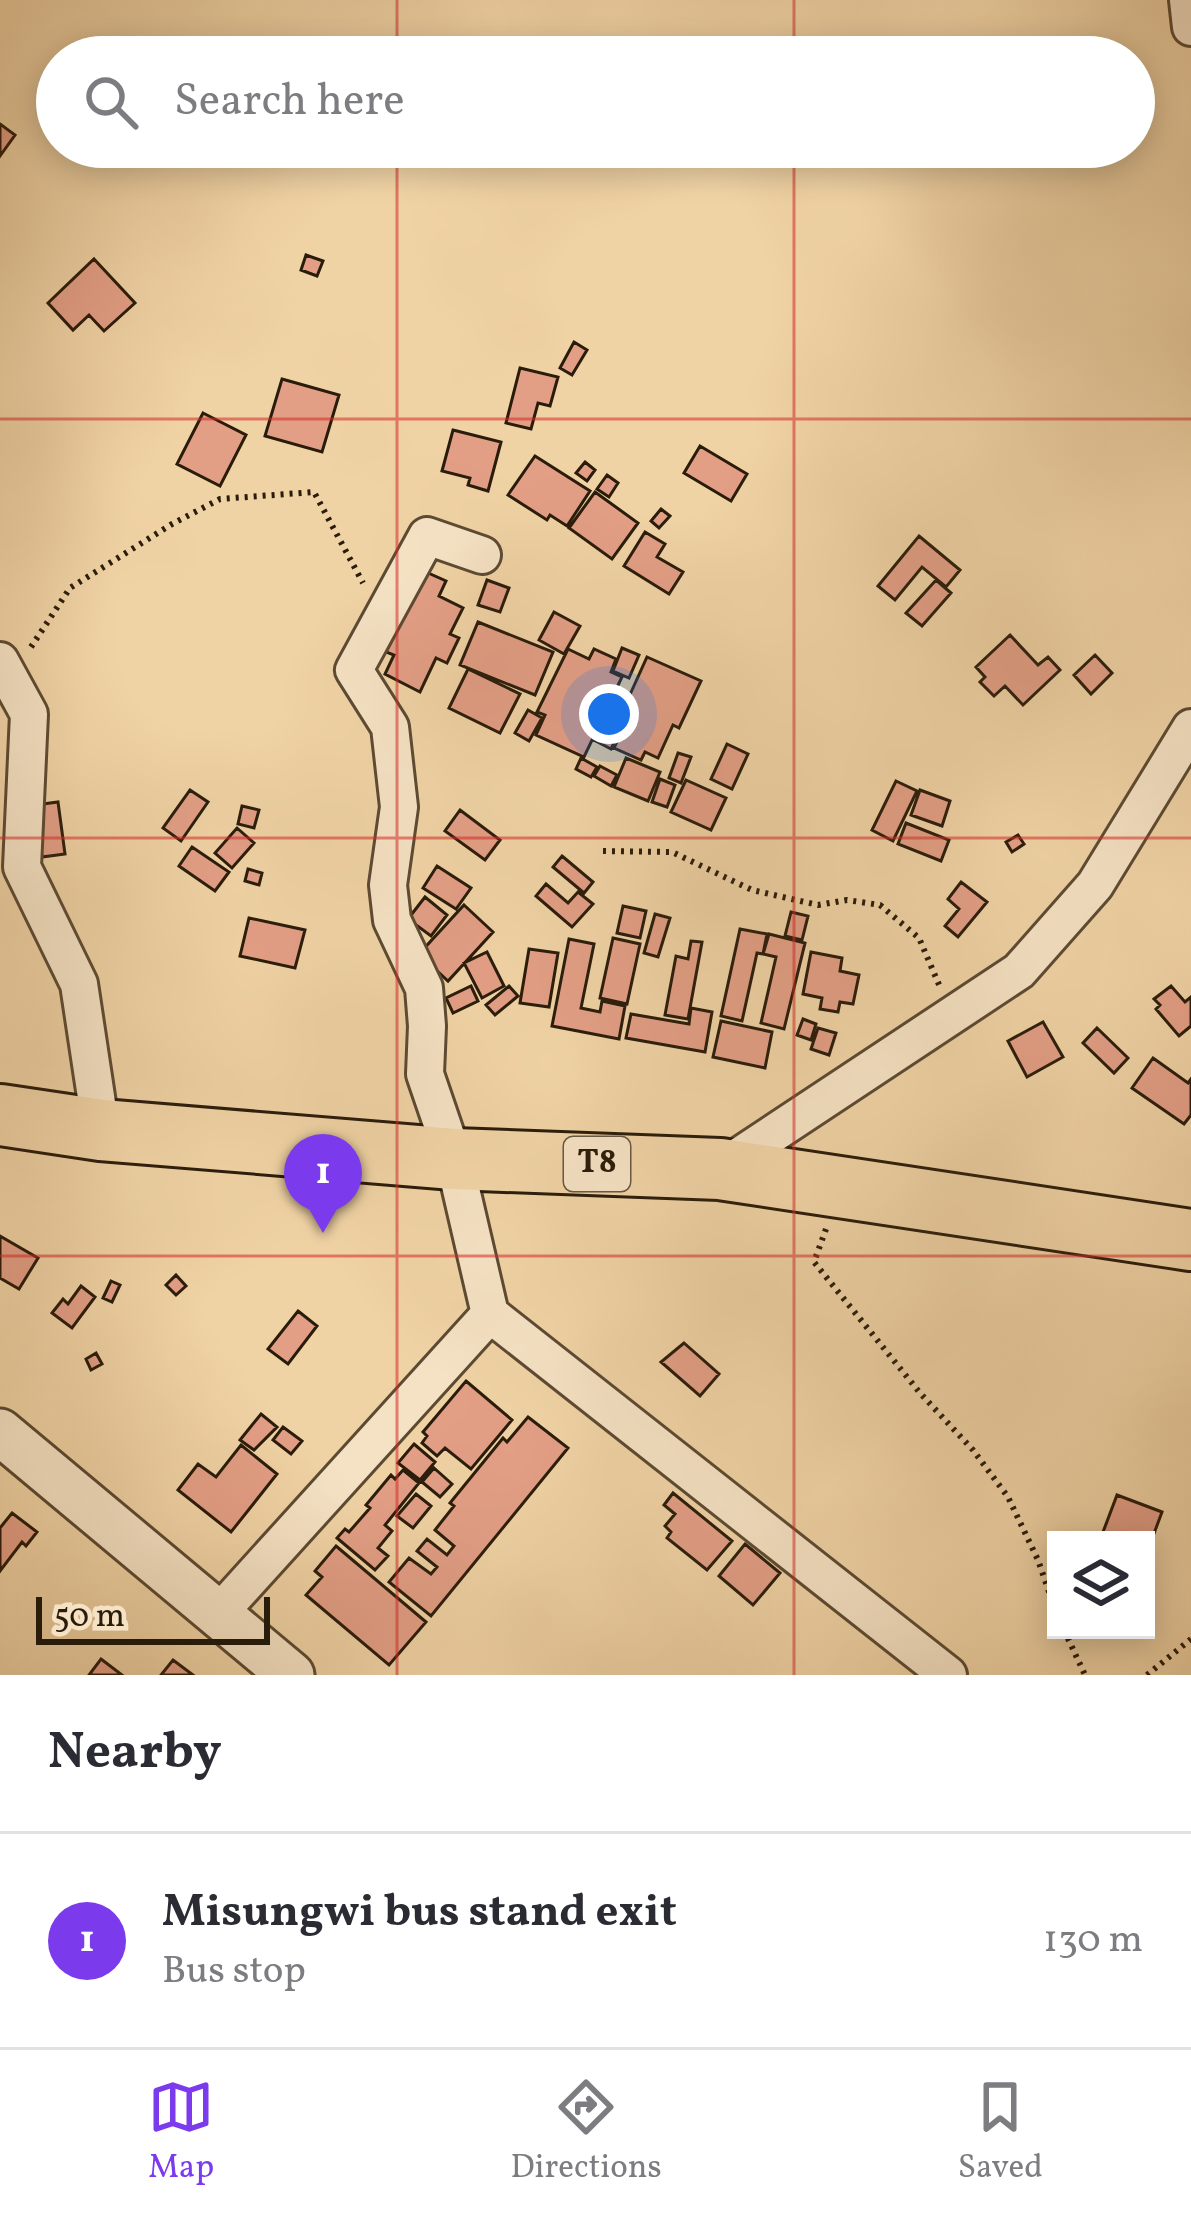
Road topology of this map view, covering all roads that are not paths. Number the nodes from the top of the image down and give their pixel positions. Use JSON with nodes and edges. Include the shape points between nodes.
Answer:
{"nodes":[{"id":1,"x":1188,"y":0,"type":"edge"},
{"id":2,"x":1191,"y":27,"type":"edge"},
{"id":3,"x":482,"y":555,"type":"dead end"},
{"id":4,"x":0,"y":661,"type":"edge"},
{"id":5,"x":1191,"y":728,"type":"edge"},
{"id":6,"x":0,"y":1115,"type":"edge"},
{"id":7,"x":101,"y":1130,"type":"junction"},
{"id":8,"x":454,"y":1159,"type":"junction"},
{"id":9,"x":720,"y":1169,"type":"junction"},
{"id":10,"x":1191,"y":1240,"type":"edge"},
{"id":11,"x":490,"y":1313,"type":"junction"},
{"id":12,"x":0,"y":1432,"type":"edge"},
{"id":13,"x":219,"y":1613,"type":"junction"},
{"id":14,"x":291,"y":1675,"type":"edge"},
{"id":15,"x":948,"y":1675,"type":"edge"}],
"edges":[{"from":1,"to":2,"type":"street"},
{"from":3,"to":8,"type":"street","via":[[427,536],[354,670],[390,727],[399,806],[388,885],[392,920],[424,988],[425,1074]]},
{"from":4,"to":7,"type":"street","via":[[29,714],[22,867],[79,984]]},
{"from":5,"to":9,"type":"street","via":[[1095,885],[1019,971]]},
{"from":6,"to":7,"type":"highway","number":"T8"},
{"from":7,"to":8,"type":"highway","number":"T8"},
{"from":8,"to":9,"type":"highway","number":"T8"},
{"from":8,"to":11,"type":"street"},
{"from":9,"to":10,"type":"highway","number":"T8"},
{"from":11,"to":13,"type":"street"},
{"from":11,"to":15,"type":"street"},
{"from":12,"to":13,"type":"street"},
{"from":13,"to":14,"type":"street"}]}
